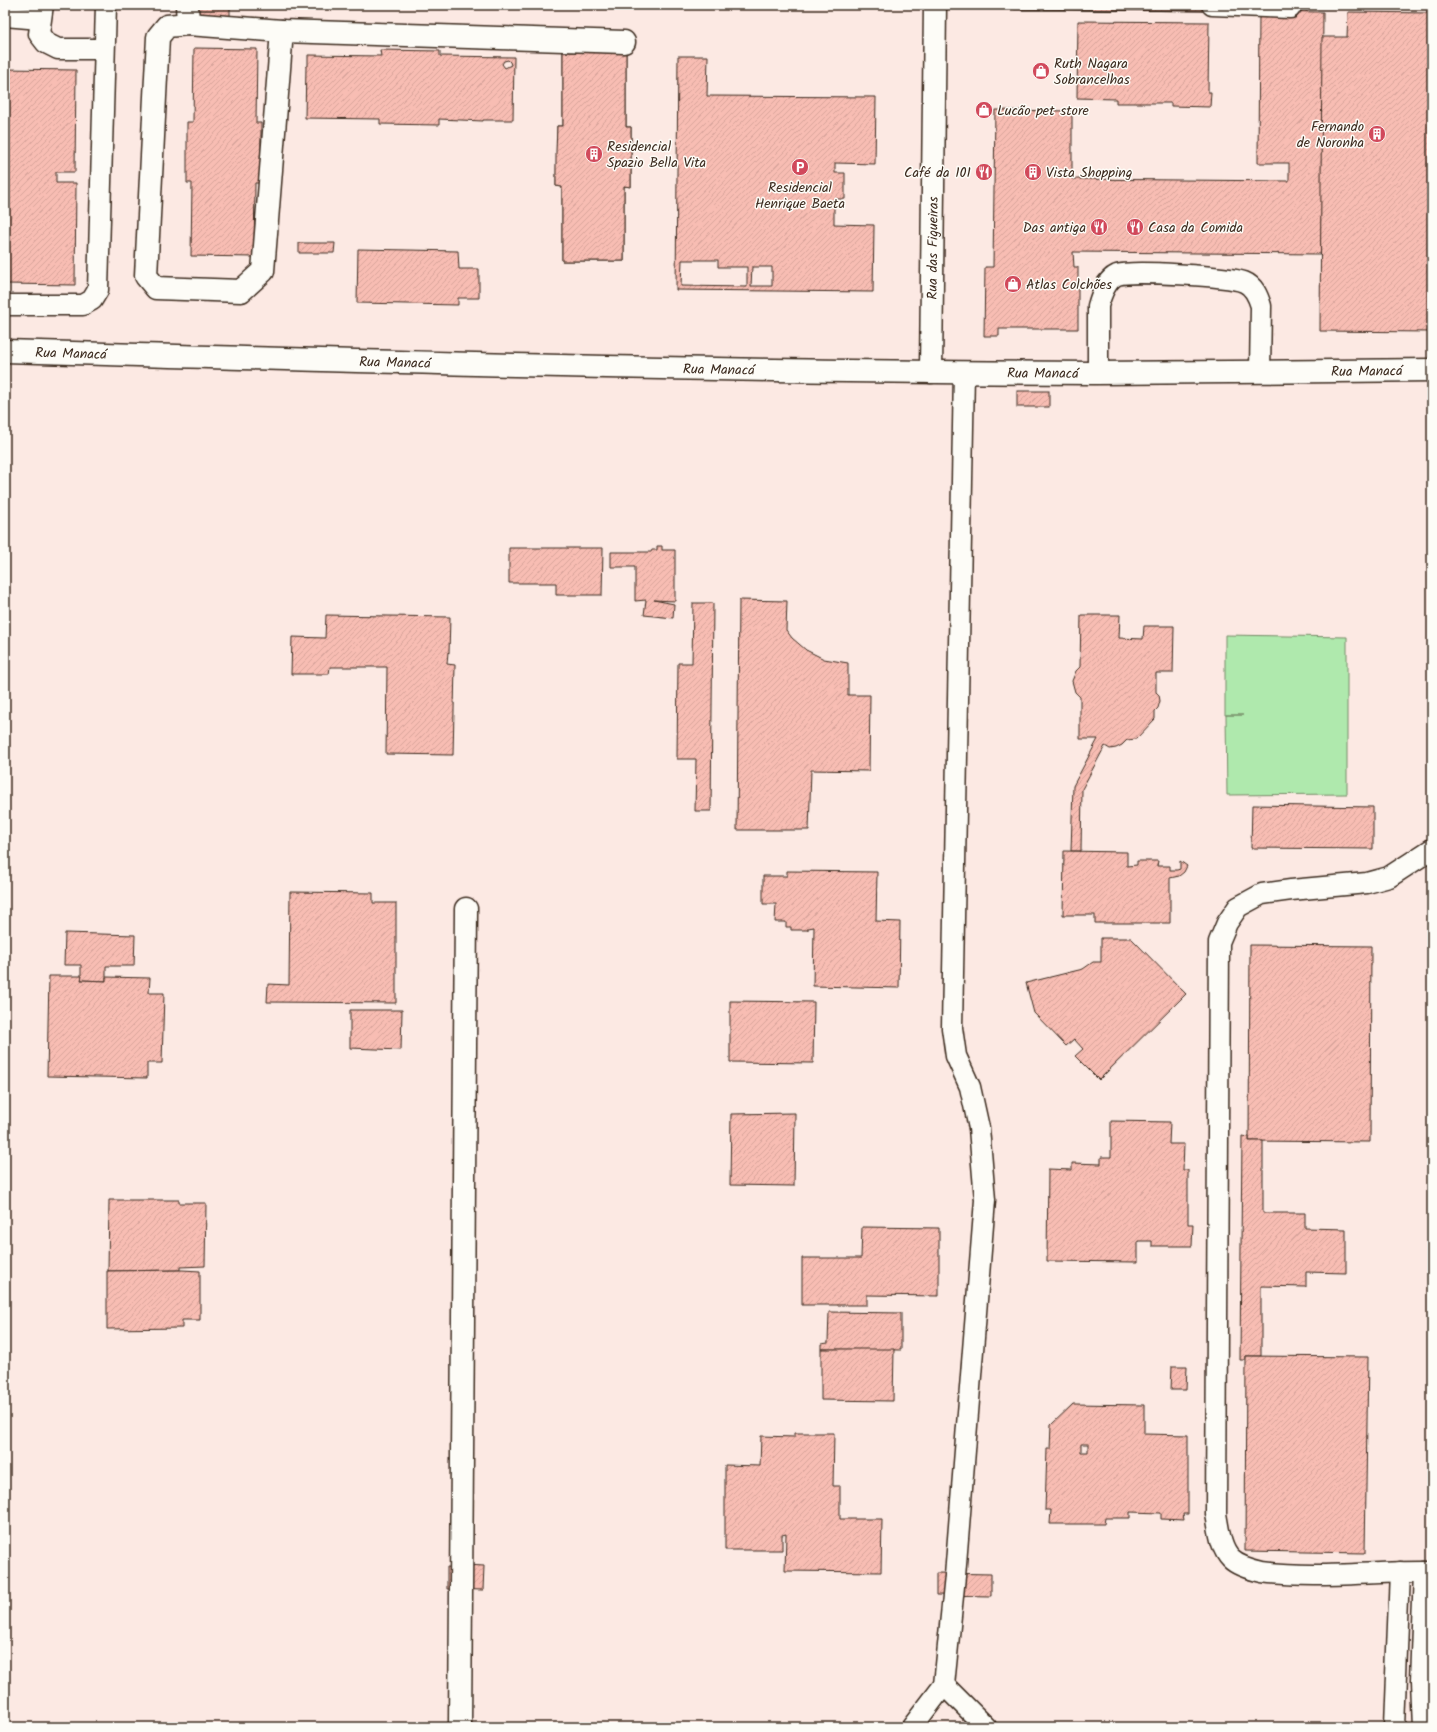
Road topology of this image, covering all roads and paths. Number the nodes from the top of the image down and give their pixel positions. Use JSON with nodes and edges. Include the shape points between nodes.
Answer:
{"nodes":[{"id":1,"x":106,"y":5,"type":"edge"},
{"id":2,"x":935,"y":5,"type":"edge"},
{"id":3,"x":1212,"y":5,"type":"edge"},
{"id":4,"x":1292,"y":5,"type":"edge"},
{"id":5,"x":42,"y":12,"type":"edge"},
{"id":6,"x":188,"y":15,"type":"edge"},
{"id":7,"x":5,"y":16,"type":"edge"},
{"id":8,"x":282,"y":31,"type":"junction"},
{"id":9,"x":624,"y":42,"type":"dead end"},
{"id":10,"x":104,"y":49,"type":"junction"},
{"id":11,"x":5,"y":305,"type":"edge"},
{"id":12,"x":5,"y":351,"type":"edge"},
{"id":13,"x":1432,"y":370,"type":"edge"},
{"id":14,"x":931,"y":372,"type":"junction"},
{"id":15,"x":964,"y":372,"type":"junction"},
{"id":16,"x":1260,"y":372,"type":"junction"},
{"id":17,"x":1098,"y":373,"type":"junction"},
{"id":18,"x":1432,"y":849,"type":"edge"},
{"id":19,"x":466,"y":909,"type":"dead end"},
{"id":20,"x":1400,"y":1572,"type":"junction"},
{"id":21,"x":1428,"y":1572,"type":"edge"},
{"id":22,"x":944,"y":1685,"type":"junction"},
{"id":23,"x":460,"y":1727,"type":"edge"},
{"id":24,"x":912,"y":1727,"type":"edge"},
{"id":25,"x":986,"y":1727,"type":"edge"},
{"id":26,"x":1394,"y":1727,"type":"edge"},
{"id":27,"x":1423,"y":1727,"type":"edge"}],
"edges":[{"from":1,"to":10,"type":"lane"},
{"from":2,"to":14,"type":"street","name":"Rua das Figueiras"},
{"from":3,"to":4,"type":"lane","via":[[1290,8]]},
{"from":5,"to":7,"type":"lane"},
{"from":5,"to":10,"type":"lane","via":[[39,34],[46,44],[58,49]]},
{"from":6,"to":8,"type":"street"},
{"from":6,"to":8,"type":"street","via":[[167,26],[158,37],[146,276],[156,288],[241,292],[263,271]]},
{"from":8,"to":9,"type":"street"},
{"from":10,"to":11,"type":"lane","via":[[96,296],[83,305],[76,306]]},
{"from":12,"to":14,"type":"street","name":"Rua Manacá","via":[[384,362]]},
{"from":13,"to":16,"type":"street","name":"Rua Manacá"},
{"from":14,"to":15,"type":"street","name":"Rua Manacá"},
{"from":15,"to":17,"type":"street","name":"Rua Manacá"},
{"from":15,"to":22,"type":"lane","via":[[952,1028],[956,1056],[970,1087],[979,1128],[984,1200],[955,1576]]},
{"from":16,"to":17,"type":"street","name":"Rua Manacá"},
{"from":16,"to":17,"type":"lane","via":[[1261,306],[1259,297],[1244,282],[1212,276],[1132,274],[1117,275],[1107,283],[1101,296],[1098,306]]},
{"from":18,"to":20,"type":"lane","via":[[1389,877],[1367,883],[1262,894],[1238,907],[1227,923],[1219,942],[1216,1514],[1223,1548],[1232,1560],[1261,1571],[1310,1574]]},
{"from":19,"to":23,"type":"street"},
{"from":20,"to":21,"type":"lane"},
{"from":20,"to":26,"type":"lane"},
{"from":21,"to":27,"type":"lane","via":[[1421,1681]]},
{"from":22,"to":24,"type":"lane"},
{"from":22,"to":25,"type":"lane"}]}
